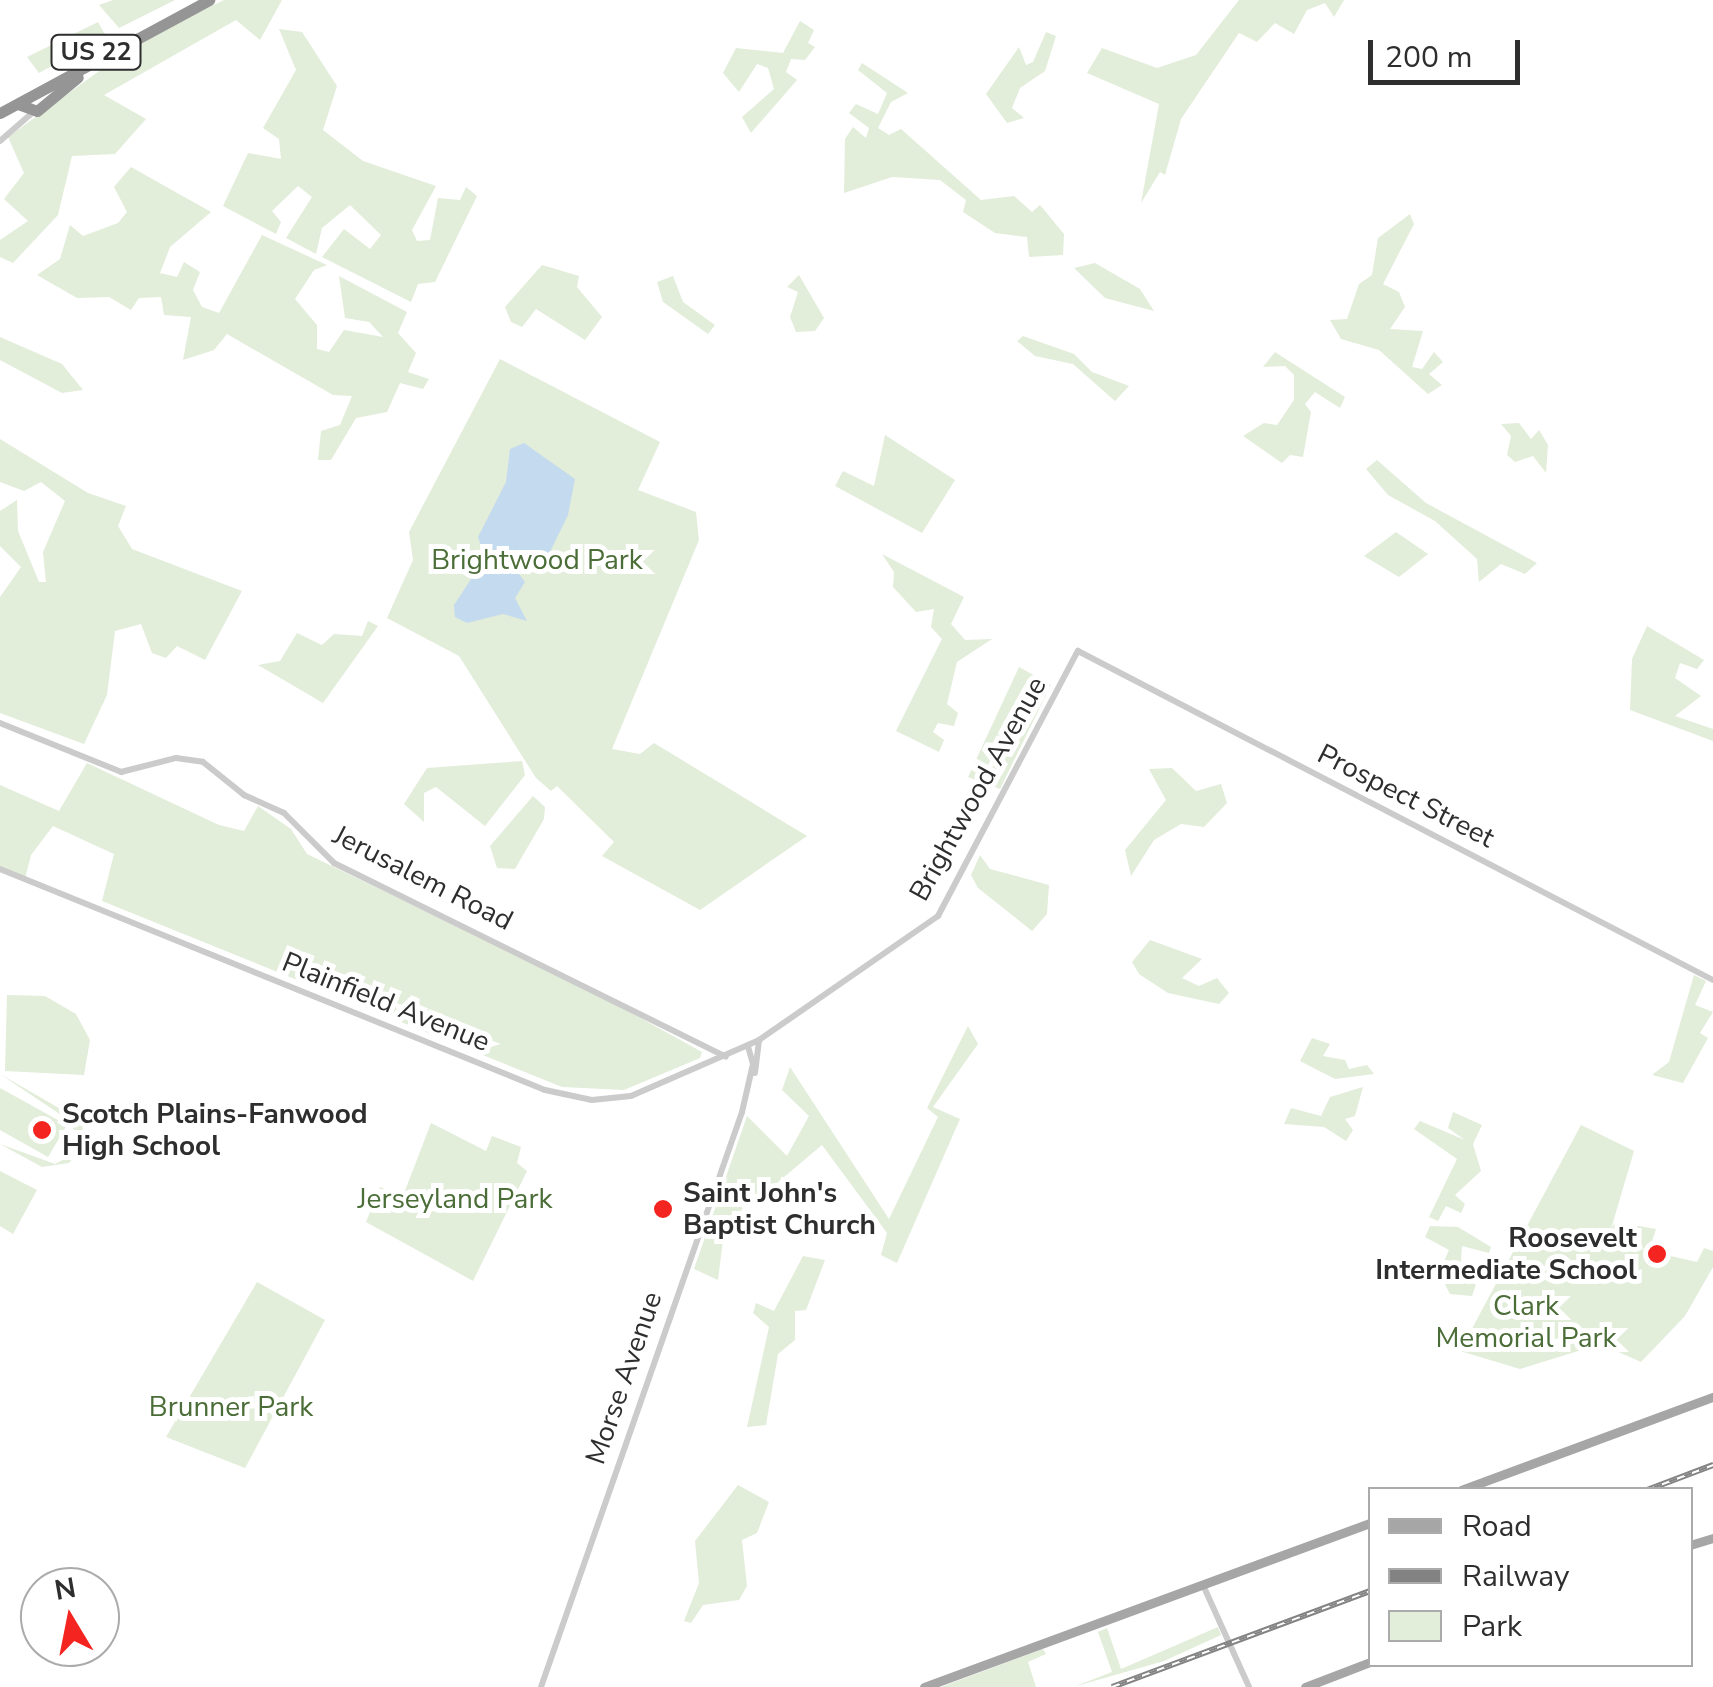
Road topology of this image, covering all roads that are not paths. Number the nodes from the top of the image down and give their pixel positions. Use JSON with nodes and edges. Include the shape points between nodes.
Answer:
{"nodes":[{"id":1,"x":194,"y":0,"type":"edge"},
{"id":2,"x":209,"y":0,"type":"edge"},
{"id":3,"x":121,"y":46,"type":"junction"},
{"id":4,"x":7,"y":105,"type":"edge"},
{"id":5,"x":0,"y":113,"type":"edge"},
{"id":6,"x":32,"y":113,"type":"junction"},
{"id":7,"x":0,"y":141,"type":"edge"},
{"id":8,"x":1078,"y":651,"type":"joint"},
{"id":9,"x":0,"y":723,"type":"edge"},
{"id":10,"x":0,"y":869,"type":"edge"},
{"id":11,"x":1713,"y":980,"type":"edge"},
{"id":12,"x":759,"y":1040,"type":"junction"},
{"id":13,"x":748,"y":1046,"type":"junction"},
{"id":14,"x":726,"y":1057,"type":"junction"},
{"id":15,"x":750,"y":1083,"type":"junction"},
{"id":16,"x":1713,"y":1397,"type":"edge"},
{"id":17,"x":1469,"y":1487,"type":"edge"},
{"id":18,"x":1368,"y":1524,"type":"edge"},
{"id":19,"x":1204,"y":1584,"type":"junction"},
{"id":20,"x":1368,"y":1663,"type":"edge"},
{"id":21,"x":540,"y":1687,"type":"edge"},
{"id":22,"x":924,"y":1687,"type":"edge"},
{"id":23,"x":1248,"y":1687,"type":"edge"},
{"id":24,"x":1305,"y":1687,"type":"edge"}],
"edges":[{"from":1,"to":4,"type":"highway","number":"US 22"},
{"from":2,"to":3,"type":"highway","number":"US 22"},
{"from":3,"to":4,"type":"highway","number":"US 22"},
{"from":3,"to":6,"type":"highway"},
{"from":4,"to":5,"type":"highway","number":"US 22"},
{"from":4,"to":6,"type":"highway","via":[[28,103]]},
{"from":6,"to":7,"type":"street"},
{"from":8,"to":11,"type":"street","name":"Prospect Street"},
{"from":8,"to":12,"type":"street","name":"Brightwood Avenue","via":[[938,916]]},
{"from":9,"to":14,"type":"street","name":"Jerusalem Road","via":[[120,772],[176,758],[203,762],[244,795],[284,813],[334,863]]},
{"from":10,"to":14,"type":"street","name":"Plainfield Avenue","via":[[565,1096],[631,1096]]},
{"from":12,"to":13,"type":"street","name":"Plainfield Avenue"},
{"from":12,"to":15,"type":"street","name":"Morse Avenue"},
{"from":13,"to":14,"type":"street","name":"Plainfield Avenue"},
{"from":13,"to":15,"type":"street","name":"Morse Avenue"},
{"from":15,"to":21,"type":"street","name":"Morse Avenue"},
{"from":16,"to":17,"type":"main road"},
{"from":18,"to":19,"type":"main road"},
{"from":19,"to":22,"type":"main road"},
{"from":19,"to":23,"type":"street"},
{"from":20,"to":24,"type":"main road"}]}
